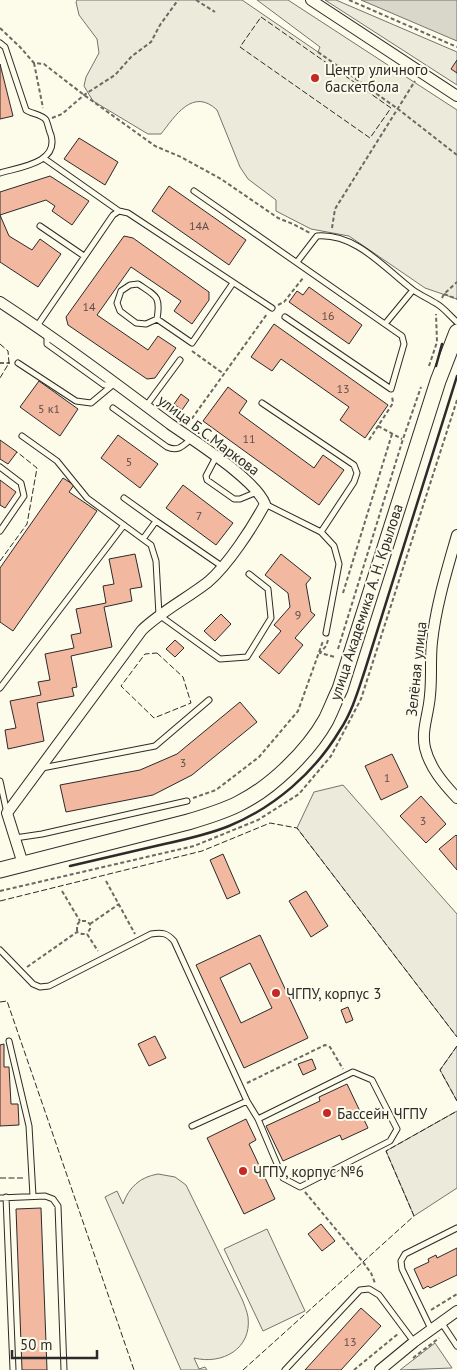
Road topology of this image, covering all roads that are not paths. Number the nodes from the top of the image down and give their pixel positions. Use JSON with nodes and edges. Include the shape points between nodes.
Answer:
{"nodes":[{"id":1,"x":310,"y":0,"type":"edge"},
{"id":2,"x":0,"y":43,"type":"edge"},
{"id":3,"x":457,"y":96,"type":"edge"},
{"id":4,"x":45,"y":159,"type":"junction"},
{"id":5,"x":0,"y":173,"type":"edge"},
{"id":6,"x":194,"y":191,"type":"dead end"},
{"id":7,"x":119,"y":211,"type":"junction"},
{"id":8,"x":40,"y":226,"type":"dead end"},
{"id":9,"x":84,"y":256,"type":"junction"},
{"id":10,"x":297,"y":262,"type":"junction"},
{"id":11,"x":233,"y":283,"type":"junction"},
{"id":12,"x":413,"y":290,"type":"junction"},
{"id":13,"x":0,"y":302,"type":"edge"},
{"id":14,"x":272,"y":308,"type":"road end"},
{"id":15,"x":285,"y":317,"type":"dead end"},
{"id":16,"x":157,"y":318,"type":"junction"},
{"id":17,"x":457,"y":322,"type":"edge"},
{"id":18,"x":385,"y":324,"type":"junction"},
{"id":19,"x":37,"y":326,"type":"junction"},
{"id":20,"x":457,"y":332,"type":"edge"},
{"id":21,"x":180,"y":360,"type":"dead end"},
{"id":22,"x":18,"y":362,"type":"road end"},
{"id":23,"x":115,"y":383,"type":"junction"},
{"id":24,"x":262,"y":403,"type":"dead end"},
{"id":25,"x":146,"y":406,"type":"junction"},
{"id":26,"x":113,"y":408,"type":"dead end"},
{"id":27,"x":22,"y":436,"type":"dead end"},
{"id":28,"x":191,"y":439,"type":"junction"},
{"id":29,"x":216,"y":457,"type":"junction"},
{"id":30,"x":0,"y":467,"type":"edge"},
{"id":31,"x":258,"y":492,"type":"junction"},
{"id":32,"x":124,"y":498,"type":"dead end"},
{"id":33,"x":265,"y":504,"type":"junction"},
{"id":34,"x":156,"y":521,"type":"junction"},
{"id":35,"x":124,"y":525,"type":"junction"},
{"id":36,"x":0,"y":531,"type":"edge"},
{"id":37,"x":322,"y":532,"type":"junction"},
{"id":38,"x":457,"y":535,"type":"edge"},
{"id":39,"x":143,"y":539,"type":"junction"},
{"id":40,"x":222,"y":567,"type":"junction"},
{"id":41,"x":249,"y":574,"type":"dead end"},
{"id":42,"x":159,"y":615,"type":"junction"},
{"id":43,"x":327,"y":635,"type":"road end"},
{"id":44,"x":0,"y":688,"type":"edge"},
{"id":45,"x":210,"y":700,"type":"dead end"},
{"id":46,"x":42,"y":768,"type":"junction"},
{"id":47,"x":0,"y":781,"type":"edge"},
{"id":48,"x":457,"y":798,"type":"edge"},
{"id":49,"x":187,"y":801,"type":"road end"},
{"id":50,"x":8,"y":813,"type":"junction"},
{"id":51,"x":15,"y":838,"type":"junction"},
{"id":52,"x":23,"y":864,"type":"junction"},
{"id":53,"x":0,"y":870,"type":"edge"},
{"id":54,"x":0,"y":950,"type":"edge"},
{"id":55,"x":9,"y":1041,"type":"dead end"},
{"id":56,"x":247,"y":1101,"type":"junction"},
{"id":57,"x":258,"y":1120,"type":"junction"},
{"id":58,"x":192,"y":1126,"type":"dead end"},
{"id":59,"x":33,"y":1196,"type":"junction"},
{"id":60,"x":3,"y":1197,"type":"edge"},
{"id":61,"x":457,"y":1228,"type":"edge"},
{"id":62,"x":457,"y":1311,"type":"edge"},
{"id":63,"x":441,"y":1322,"type":"junction"},
{"id":64,"x":431,"y":1329,"type":"junction"},
{"id":65,"x":414,"y":1342,"type":"junction"},
{"id":66,"x":457,"y":1346,"type":"edge"},
{"id":67,"x":13,"y":1370,"type":"edge"},
{"id":68,"x":64,"y":1370,"type":"edge"},
{"id":69,"x":285,"y":1370,"type":"edge"},
{"id":70,"x":380,"y":1370,"type":"edge"}],
"edges":[{"from":1,"to":3,"type":"street"},
{"from":2,"to":4,"type":"lane","via":[[5,48],[26,110],[46,120],[53,144]]},
{"from":4,"to":5,"type":"lane"},
{"from":4,"to":7,"type":"lane"},
{"from":6,"to":10,"type":"lane"},
{"from":7,"to":9,"type":"lane","via":[[113,214]]},
{"from":7,"to":11,"type":"lane","via":[[128,213]]},
{"from":8,"to":9,"type":"lane"},
{"from":9,"to":19,"type":"lane"},
{"from":10,"to":12,"type":"lane","via":[[317,236],[331,235],[370,254]]},
{"from":10,"to":18,"type":"lane"},
{"from":11,"to":14,"type":"lane"},
{"from":11,"to":16,"type":"lane","via":[[192,343]]},
{"from":12,"to":17,"type":"lane","via":[[439,305]]},
{"from":12,"to":18,"type":"lane"},
{"from":13,"to":19,"type":"street","name":"улица Б.С.Маркова"},
{"from":15,"to":18,"type":"lane","via":[[391,389],[404,344],[402,336]]},
{"from":16,"to":16,"type":"lane","via":[[160,304],[156,296],[138,284],[121,291],[117,303],[120,311],[136,323],[146,324]]},
{"from":19,"to":23,"type":"street","name":"улица Б.С.Маркова"},
{"from":20,"to":52,"type":"main road","name":"улица Академика А. Н. Крылова","via":[[438,381],[340,689],[326,720],[310,743],[289,767],[263,788],[231,807],[188,822]]},
{"from":21,"to":25,"type":"lane"},
{"from":22,"to":23,"type":"lane","via":[[76,401],[91,403]]},
{"from":23,"to":25,"type":"street","name":"улица Б.С.Маркова"},
{"from":24,"to":37,"type":"lane","via":[[354,465],[354,482]]},
{"from":25,"to":28,"type":"street","name":"улица Б.С.Маркова"},
{"from":26,"to":28,"type":"lane","via":[[174,450]]},
{"from":27,"to":35,"type":"lane","via":[[57,462],[87,498]]},
{"from":28,"to":29,"type":"street","name":"улица Б.С.Маркова"},
{"from":29,"to":31,"type":"street","name":"улица Б.С.Маркова"},
{"from":29,"to":31,"type":"lane","via":[[206,480],[234,498]]},
{"from":30,"to":36,"type":"lane","via":[[21,483],[24,496]]},
{"from":31,"to":33,"type":"street","name":"улица Б.С.Маркова"},
{"from":32,"to":34,"type":"lane"},
{"from":33,"to":37,"type":"lane"},
{"from":33,"to":40,"type":"street"},
{"from":34,"to":39,"type":"lane"},
{"from":34,"to":40,"type":"lane"},
{"from":35,"to":39,"type":"lane"},
{"from":35,"to":44,"type":"lane"},
{"from":37,"to":43,"type":"lane","via":[[334,546],[339,564]]},
{"from":38,"to":48,"type":"street","name":"Зелёная улица","via":[[440,595],[432,642],[424,745],[429,762]]},
{"from":39,"to":42,"type":"lane","via":[[151,545],[156,561]]},
{"from":40,"to":42,"type":"street","via":[[208,582]]},
{"from":41,"to":42,"type":"lane","via":[[268,589],[271,618],[247,657],[220,659]]},
{"from":42,"to":46,"type":"street","via":[[142,630]]},
{"from":45,"to":46,"type":"lane","via":[[156,746]]},
{"from":46,"to":50,"type":"street"},
{"from":47,"to":50,"type":"lane"},
{"from":49,"to":51,"type":"lane"},
{"from":50,"to":51,"type":"street"},
{"from":51,"to":52,"type":"street"},
{"from":52,"to":53,"type":"main road","name":"улица Академика А. Н. Крылова"},
{"from":54,"to":56,"type":"lane","via":[[33,984],[40,987],[49,986],[151,934],[168,934]]},
{"from":55,"to":59,"type":"lane","via":[[29,1126]]},
{"from":56,"to":57,"type":"lane"},
{"from":56,"to":58,"type":"lane"},
{"from":57,"to":57,"type":"lane","via":[[353,1072],[372,1080],[397,1129],[390,1141],[300,1187],[283,1178]]},
{"from":59,"to":60,"type":"lane"},
{"from":59,"to":68,"type":"lane","via":[[48,1196],[58,1206]]},
{"from":60,"to":67,"type":"lane"},
{"from":61,"to":64,"type":"lane","via":[[405,1254],[401,1261]]},
{"from":62,"to":63,"type":"street"},
{"from":63,"to":64,"type":"street"},
{"from":63,"to":66,"type":"lane"},
{"from":64,"to":65,"type":"street"},
{"from":65,"to":69,"type":"lane","via":[[379,1295],[369,1289],[358,1291]]},
{"from":65,"to":70,"type":"street"}]}
